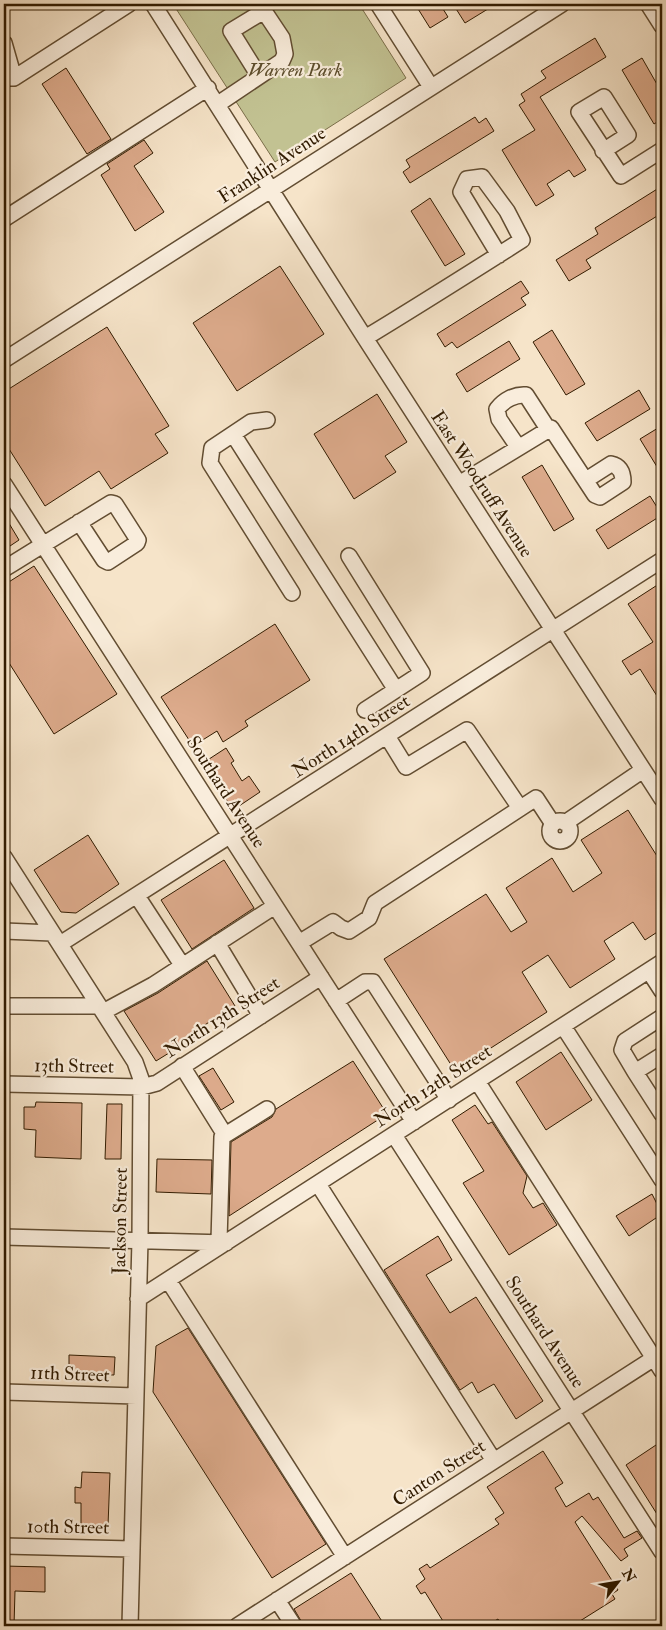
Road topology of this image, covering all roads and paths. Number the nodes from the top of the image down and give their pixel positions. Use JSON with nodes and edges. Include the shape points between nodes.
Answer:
{"nodes":[{"id":1,"x":129,"y":4,"type":"edge"},
{"id":2,"x":153,"y":4,"type":"edge"},
{"id":3,"x":378,"y":4,"type":"edge"},
{"id":4,"x":648,"y":4,"type":"edge"},
{"id":5,"x":557,"y":5,"type":"edge"},
{"id":6,"x":662,"y":26,"type":"edge"},
{"id":7,"x":4,"y":43,"type":"edge"},
{"id":8,"x":259,"y":76,"type":"dead end"},
{"id":9,"x":9,"y":78,"type":"edge"},
{"id":10,"x":431,"y":87,"type":"junction"},
{"id":11,"x":208,"y":88,"type":"junction"},
{"id":12,"x":218,"y":104,"type":"junction"},
{"id":13,"x":662,"y":150,"type":"edge"},
{"id":14,"x":603,"y":151,"type":"dead end"},
{"id":15,"x":272,"y":188,"type":"junction"},
{"id":16,"x":4,"y":219,"type":"edge"},
{"id":17,"x":498,"y":255,"type":"junction"},
{"id":18,"x":365,"y":338,"type":"junction"},
{"id":19,"x":4,"y":360,"type":"edge"},
{"id":20,"x":267,"y":420,"type":"dead end"},
{"id":21,"x":548,"y":429,"type":"junction"},
{"id":22,"x":233,"y":434,"type":"junction"},
{"id":23,"x":518,"y":447,"type":"junction"},
{"id":24,"x":586,"y":480,"type":"dead end"},
{"id":25,"x":4,"y":484,"type":"edge"},
{"id":26,"x":459,"y":484,"type":"junction"},
{"id":27,"x":9,"y":502,"type":"edge"},
{"id":28,"x":79,"y":522,"type":"dead end"},
{"id":29,"x":43,"y":544,"type":"junction"},
{"id":30,"x":349,"y":556,"type":"dead end"},
{"id":31,"x":662,"y":560,"type":"edge"},
{"id":32,"x":4,"y":569,"type":"edge"},
{"id":33,"x":292,"y":593,"type":"dead end"},
{"id":34,"x":552,"y":630,"type":"junction"},
{"id":35,"x":396,"y":690,"type":"junction"},
{"id":36,"x":366,"y":710,"type":"dead end"},
{"id":37,"x":387,"y":736,"type":"junction"},
{"id":38,"x":643,"y":770,"type":"junction"},
{"id":39,"x":662,"y":799,"type":"edge"},
{"id":40,"x":520,"y":808,"type":"junction"},
{"id":41,"x":231,"y":837,"type":"junction"},
{"id":42,"x":4,"y":856,"type":"edge"},
{"id":43,"x":137,"y":896,"type":"junction"},
{"id":44,"x":275,"y":906,"type":"junction"},
{"id":45,"x":4,"y":931,"type":"edge"},
{"id":46,"x":56,"y":939,"type":"junction"},
{"id":47,"x":217,"y":943,"type":"junction"},
{"id":48,"x":299,"y":943,"type":"junction"},
{"id":49,"x":182,"y":966,"type":"junction"},
{"id":50,"x":656,"y":967,"type":"edge"},
{"id":51,"x":321,"y":977,"type":"junction"},
{"id":52,"x":662,"y":991,"type":"edge"},
{"id":53,"x":336,"y":1000,"type":"junction"},
{"id":54,"x":4,"y":1006,"type":"edge"},
{"id":55,"x":101,"y":1009,"type":"junction"},
{"id":56,"x":261,"y":1016,"type":"junction"},
{"id":57,"x":662,"y":1017,"type":"edge"},
{"id":58,"x":563,"y":1026,"type":"junction"},
{"id":59,"x":662,"y":1055,"type":"edge"},
{"id":60,"x":182,"y":1066,"type":"junction"},
{"id":61,"x":635,"y":1072,"type":"junction"},
{"id":62,"x":477,"y":1081,"type":"junction"},
{"id":63,"x":4,"y":1084,"type":"edge"},
{"id":64,"x":142,"y":1087,"type":"junction"},
{"id":65,"x":449,"y":1100,"type":"junction"},
{"id":66,"x":267,"y":1109,"type":"dead end"},
{"id":67,"x":662,"y":1114,"type":"edge"},
{"id":68,"x":414,"y":1122,"type":"junction"},
{"id":69,"x":226,"y":1135,"type":"junction"},
{"id":70,"x":394,"y":1135,"type":"junction"},
{"id":71,"x":662,"y":1180,"type":"edge"},
{"id":72,"x":318,"y":1184,"type":"junction"},
{"id":73,"x":4,"y":1236,"type":"edge"},
{"id":74,"x":140,"y":1240,"type":"junction"},
{"id":75,"x":223,"y":1242,"type":"junction"},
{"id":76,"x":168,"y":1280,"type":"junction"},
{"id":77,"x":138,"y":1298,"type":"junction"},
{"id":78,"x":660,"y":1361,"type":"edge"},
{"id":79,"x":4,"y":1392,"type":"edge"},
{"id":80,"x":136,"y":1396,"type":"junction"},
{"id":81,"x":572,"y":1411,"type":"junction"},
{"id":82,"x":494,"y":1461,"type":"junction"},
{"id":83,"x":4,"y":1546,"type":"edge"},
{"id":84,"x":132,"y":1549,"type":"junction"},
{"id":85,"x":662,"y":1552,"type":"edge"},
{"id":86,"x":346,"y":1557,"type":"junction"},
{"id":87,"x":277,"y":1600,"type":"junction"},
{"id":88,"x":130,"y":1626,"type":"edge"},
{"id":89,"x":236,"y":1626,"type":"edge"},
{"id":90,"x":294,"y":1626,"type":"edge"}],
"edges":[{"from":1,"to":9,"type":"street"},
{"from":2,"to":11,"type":"street","name":"East Woodruff Avenue"},
{"from":3,"to":10,"type":"street"},
{"from":4,"to":6,"type":"street"},
{"from":5,"to":10,"type":"street","name":"Franklin Avenue"},
{"from":7,"to":9,"type":"street"},
{"from":8,"to":12,"type":"street"},
{"from":10,"to":15,"type":"street","name":"Franklin Avenue"},
{"from":11,"to":12,"type":"street","name":"East Woodruff Avenue"},
{"from":11,"to":16,"type":"street"},
{"from":12,"to":15,"type":"street","name":"East Woodruff Avenue"},
{"from":13,"to":14,"type":"street","via":[[621,176]]},
{"from":15,"to":18,"type":"street","name":"East Woodruff Avenue"},
{"from":15,"to":19,"type":"street","name":"Franklin Avenue"},
{"from":17,"to":17,"type":"street","via":[[522,240],[507,211],[482,176],[468,179],[461,192]]},
{"from":17,"to":18,"type":"street"},
{"from":18,"to":26,"type":"street","name":"East Woodruff Avenue"},
{"from":20,"to":22,"type":"street","via":[[251,422]]},
{"from":21,"to":23,"type":"street"},
{"from":21,"to":23,"type":"street","via":[[526,395],[514,396],[498,409],[499,419]]},
{"from":21,"to":24,"type":"street","via":[[556,432]]},
{"from":22,"to":33,"type":"street","via":[[212,448],[210,463]]},
{"from":22,"to":35,"type":"street"},
{"from":23,"to":26,"type":"street"},
{"from":25,"to":27,"type":"street","name":"Southard Avenue"},
{"from":26,"to":34,"type":"street","name":"East Woodruff Avenue"},
{"from":27,"to":29,"type":"street","name":"Southard Avenue"},
{"from":28,"to":29,"type":"street"},
{"from":29,"to":32,"type":"street"},
{"from":29,"to":41,"type":"street","name":"Southard Avenue"},
{"from":30,"to":35,"type":"street","via":[[422,673]]},
{"from":31,"to":34,"type":"street","name":"North 14th Street"},
{"from":34,"to":37,"type":"street","name":"North 14th Street"},
{"from":34,"to":38,"type":"street","name":"East Woodruff Avenue"},
{"from":35,"to":36,"type":"street"},
{"from":37,"to":40,"type":"street","via":[[406,768],[467,730]]},
{"from":37,"to":41,"type":"street","name":"North 14th Street"},
{"from":38,"to":39,"type":"street","name":"East Woodruff Avenue"},
{"from":38,"to":40,"type":"street","via":[[559,824],[536,798]]},
{"from":40,"to":48,"type":"street","via":[[375,903],[369,918],[349,930],[333,922]]},
{"from":41,"to":43,"type":"street","name":"North 14th Street"},
{"from":41,"to":44,"type":"street","name":"Southard Avenue"},
{"from":42,"to":46,"type":"street","name":"Jackson Street"},
{"from":43,"to":46,"type":"street","name":"North 14th Street"},
{"from":43,"to":49,"type":"street"},
{"from":44,"to":47,"type":"street"},
{"from":44,"to":48,"type":"street","name":"Southard Avenue"},
{"from":45,"to":46,"type":"street"},
{"from":46,"to":55,"type":"street","name":"Jackson Street"},
{"from":47,"to":49,"type":"street"},
{"from":47,"to":56,"type":"street"},
{"from":48,"to":51,"type":"street","name":"Southard Avenue"},
{"from":49,"to":55,"type":"street","via":[[153,985]]},
{"from":50,"to":52,"type":"street"},
{"from":50,"to":58,"type":"street","name":"North 12th Street"},
{"from":51,"to":53,"type":"street","name":"Southard Avenue"},
{"from":51,"to":56,"type":"street","name":"North 13th Street"},
{"from":53,"to":65,"type":"street","via":[[365,982],[373,982]]},
{"from":53,"to":68,"type":"street","name":"Southard Avenue"},
{"from":54,"to":55,"type":"street"},
{"from":55,"to":64,"type":"street","name":"Jackson Street","via":[[135,1062]]},
{"from":56,"to":60,"type":"street","name":"North 13th Street"},
{"from":57,"to":61,"type":"street","via":[[622,1045]]},
{"from":58,"to":62,"type":"street","name":"North 12th Street"},
{"from":58,"to":71,"type":"street"},
{"from":59,"to":61,"type":"street"},
{"from":60,"to":64,"type":"street","name":"North 13th Street","via":[[157,1083]]},
{"from":60,"to":69,"type":"street"},
{"from":61,"to":67,"type":"street"},
{"from":62,"to":65,"type":"street","name":"North 12th Street"},
{"from":62,"to":78,"type":"street"},
{"from":63,"to":64,"type":"street","name":"13th Street"},
{"from":64,"to":74,"type":"street","name":"Jackson Street"},
{"from":65,"to":68,"type":"street","name":"North 12th Street"},
{"from":66,"to":69,"type":"street"},
{"from":68,"to":70,"type":"street","name":"North 12th Street"},
{"from":69,"to":75,"type":"street","via":[[222,1137]]},
{"from":70,"to":72,"type":"street","name":"North 12th Street"},
{"from":70,"to":81,"type":"street","name":"Southard Avenue"},
{"from":72,"to":75,"type":"street","name":"North 12th Street"},
{"from":72,"to":82,"type":"street"},
{"from":73,"to":74,"type":"street"},
{"from":74,"to":75,"type":"street"},
{"from":74,"to":77,"type":"street","name":"Jackson Street"},
{"from":75,"to":76,"type":"street","name":"North 12th Street"},
{"from":76,"to":77,"type":"street","name":"North 12th Street"},
{"from":76,"to":86,"type":"street"},
{"from":77,"to":80,"type":"street","name":"Jackson Street"},
{"from":78,"to":81,"type":"street","name":"Canton Street"},
{"from":79,"to":80,"type":"street","name":"11th Street"},
{"from":80,"to":84,"type":"street","name":"Jackson Street"},
{"from":81,"to":82,"type":"street","name":"Canton Street"},
{"from":81,"to":85,"type":"street","name":"Southard Avenue"},
{"from":82,"to":86,"type":"street","name":"Canton Street"},
{"from":83,"to":84,"type":"street","name":"10th Street"},
{"from":84,"to":88,"type":"street","name":"Jackson Street"},
{"from":86,"to":87,"type":"street","name":"Canton Street"},
{"from":87,"to":89,"type":"street","name":"Canton Street"},
{"from":87,"to":90,"type":"street"}]}
